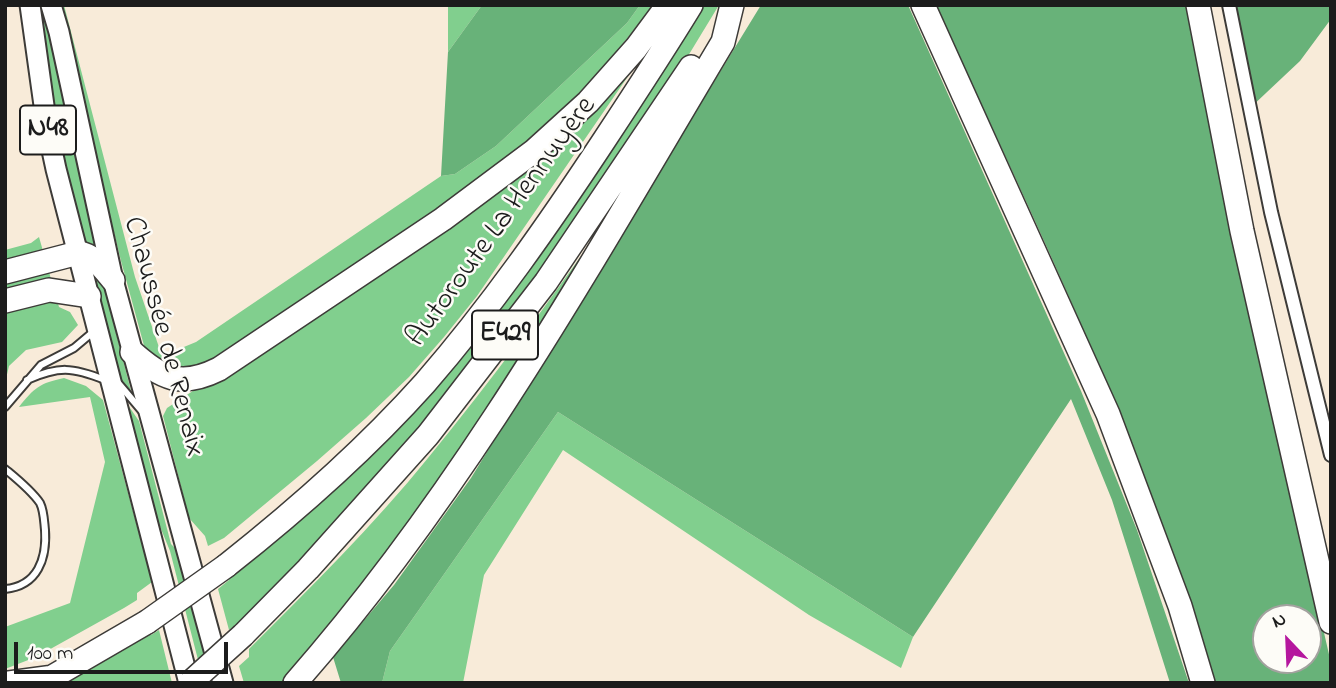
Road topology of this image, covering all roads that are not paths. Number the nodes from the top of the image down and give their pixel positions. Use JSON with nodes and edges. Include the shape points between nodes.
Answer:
{"nodes":[{"id":1,"x":30,"y":5,"type":"edge"},
{"id":2,"x":51,"y":5,"type":"edge"},
{"id":3,"x":668,"y":5,"type":"edge"},
{"id":4,"x":691,"y":5,"type":"edge"},
{"id":5,"x":730,"y":5,"type":"edge"},
{"id":6,"x":923,"y":5,"type":"edge"},
{"id":7,"x":1198,"y":5,"type":"edge"},
{"id":8,"x":1229,"y":5,"type":"edge"},
{"id":9,"x":78,"y":253,"type":"junction"},
{"id":10,"x":5,"y":272,"type":"edge"},
{"id":11,"x":113,"y":280,"type":"junction"},
{"id":12,"x":89,"y":296,"type":"junction"},
{"id":13,"x":5,"y":301,"type":"edge"},
{"id":14,"x":97,"y":328,"type":"junction"},
{"id":15,"x":132,"y":352,"type":"junction"},
{"id":16,"x":27,"y":380,"type":"junction"},
{"id":17,"x":110,"y":382,"type":"junction"},
{"id":18,"x":5,"y":407,"type":"edge"},
{"id":19,"x":153,"y":425,"type":"junction"},
{"id":20,"x":1331,"y":455,"type":"edge"},
{"id":21,"x":5,"y":469,"type":"edge"},
{"id":22,"x":5,"y":589,"type":"edge"},
{"id":23,"x":1331,"y":622,"type":"edge"},
{"id":24,"x":48,"y":680,"type":"edge"},
{"id":25,"x":9,"y":683,"type":"edge"},
{"id":26,"x":190,"y":683,"type":"edge"},
{"id":27,"x":223,"y":683,"type":"edge"},
{"id":28,"x":295,"y":683,"type":"edge"},
{"id":29,"x":1203,"y":683,"type":"edge"}],
"edges":[{"from":1,"to":9,"type":"main road","name":"Chaussée de Renaix","number":"N48","via":[[47,127]]},
{"from":2,"to":11,"type":"main road","name":"Chaussée de Renaix","number":"N48"},
{"from":3,"to":15,"type":"highway","via":[[588,102],[534,151],[443,219],[219,369],[186,380],[167,377]]},
{"from":4,"to":24,"type":"highway","name":"Autoroute La Hennuyère","number":"E429","bridge":true,"via":[[519,265],[391,419],[314,494],[226,566],[147,622]]},
{"from":5,"to":26,"type":"highway","number":"E429","bridge":true,"via":[[546,282],[428,435],[316,560]]},
{"from":5,"to":28,"type":"highway","via":[[723,42],[502,407],[392,565]]},
{"from":6,"to":29,"type":"highway","via":[[1108,414],[1175,593]]},
{"from":7,"to":23,"type":"highway","via":[[1242,231]]},
{"from":8,"to":20,"type":"street","via":[[1271,212]]},
{"from":9,"to":10,"type":"highway"},
{"from":9,"to":11,"type":"highway","via":[[97,261]]},
{"from":9,"to":12,"type":"main road","name":"Chaussée de Renaix","number":"N48"},
{"from":11,"to":15,"type":"main road","name":"Chaussée de Renaix","number":"N48"},
{"from":12,"to":13,"type":"highway","via":[[49,290]]},
{"from":12,"to":14,"type":"main road","name":"Chaussée de Renaix","number":"N48"},
{"from":14,"to":16,"type":"lane","via":[[87,339],[41,365]]},
{"from":14,"to":17,"type":"main road","name":"Chaussée de Renaix","number":"N48"},
{"from":15,"to":19,"type":"main road","name":"Chaussée de Renaix","number":"N48"},
{"from":16,"to":17,"type":"lane","via":[[49,370],[69,369]]},
{"from":16,"to":18,"type":"lane"},
{"from":17,"to":19,"type":"lane","via":[[119,384]]},
{"from":17,"to":26,"type":"main road","name":"Chaussée de Renaix","number":"N48"},
{"from":19,"to":27,"type":"main road","name":"Chaussée de Renaix","number":"N48"},
{"from":21,"to":22,"type":"lane","via":[[41,506],[46,542],[35,576]]},
{"from":24,"to":25,"type":"highway"}]}
